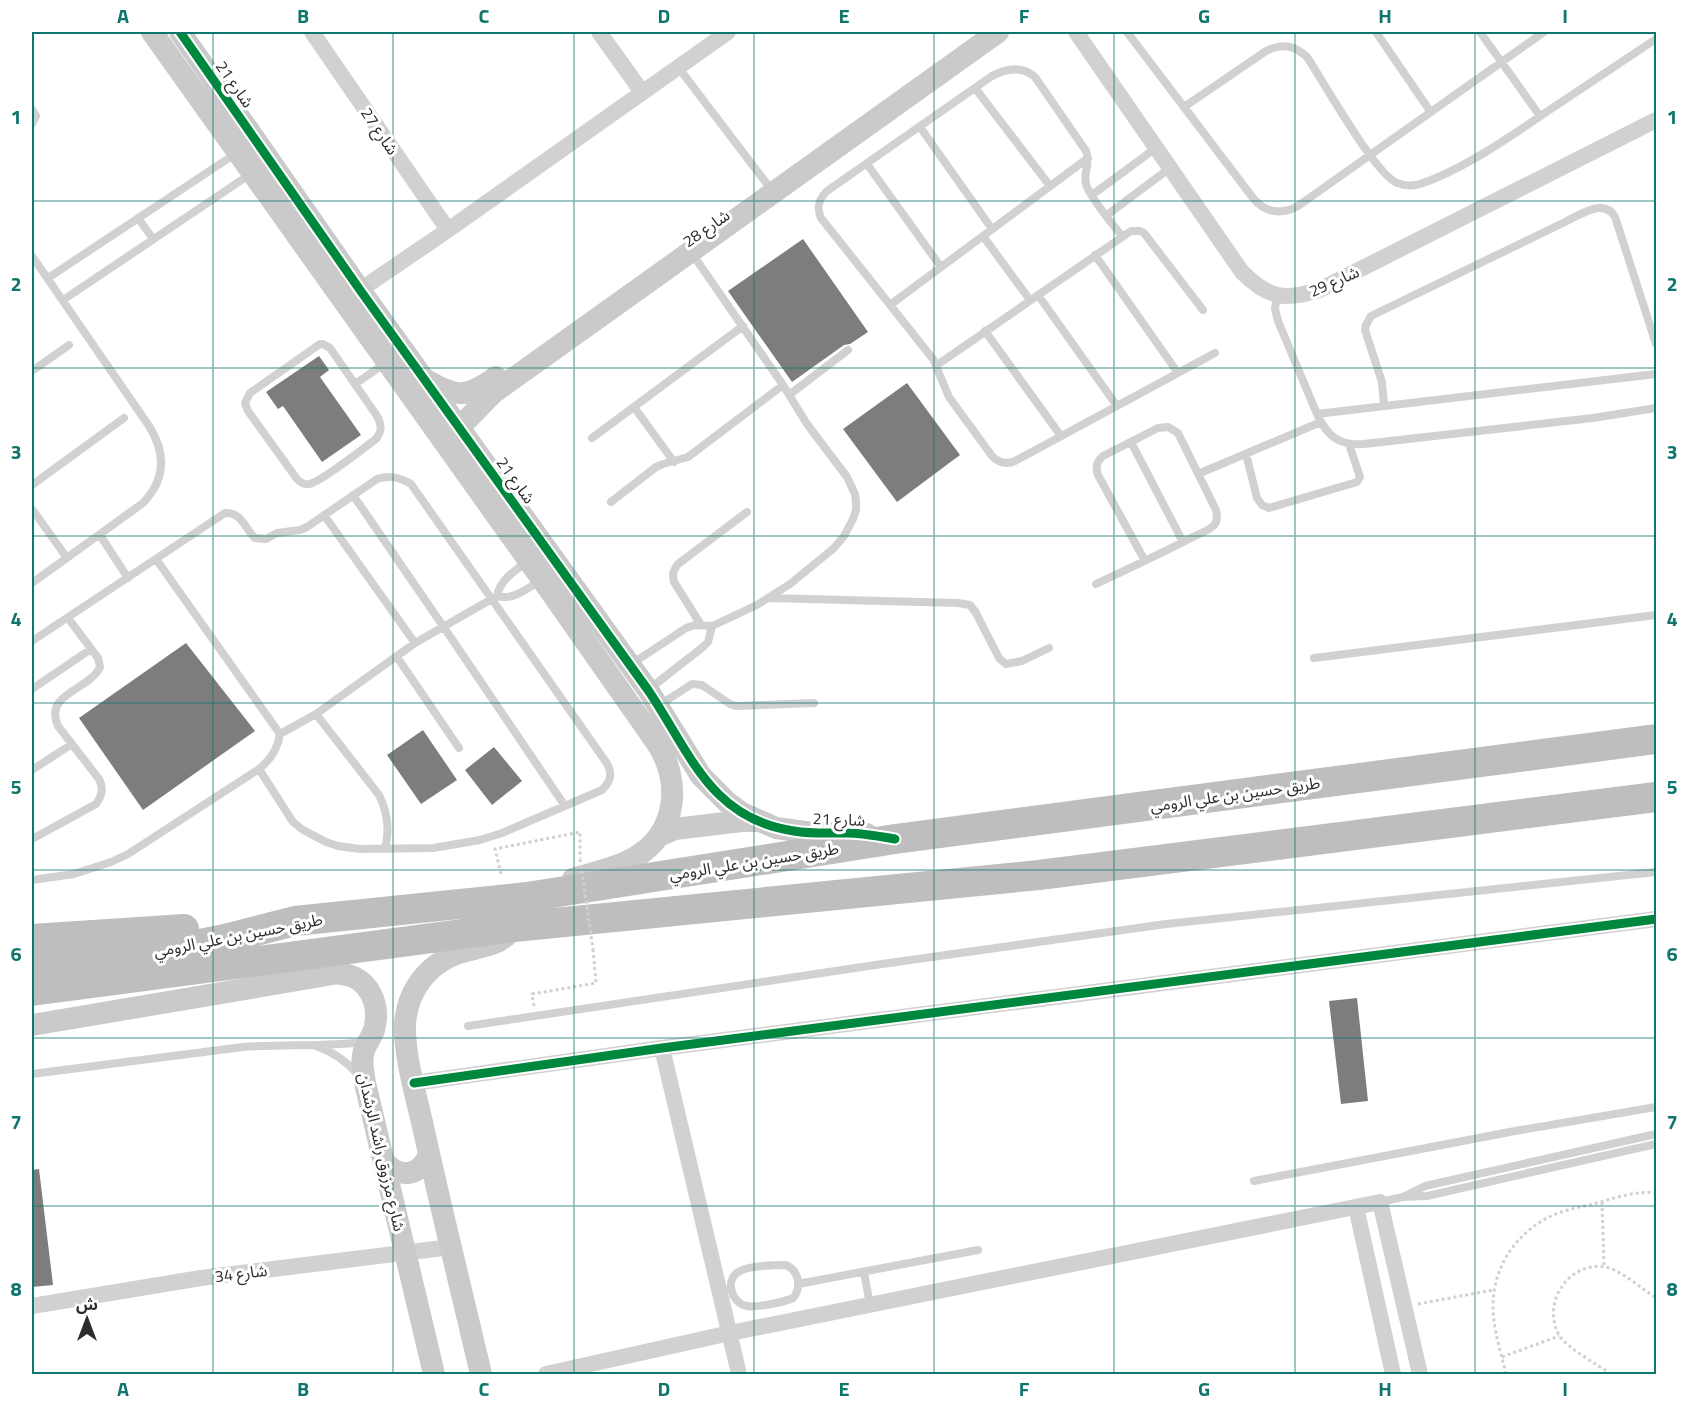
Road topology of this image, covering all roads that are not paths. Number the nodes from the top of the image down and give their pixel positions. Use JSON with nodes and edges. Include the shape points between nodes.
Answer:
{"nodes":[{"id":1,"x":152,"y":32,"type":"edge"},
{"id":2,"x":180,"y":32,"type":"edge"},
{"id":3,"x":312,"y":32,"type":"edge"},
{"id":4,"x":598,"y":32,"type":"edge"},
{"id":5,"x":728,"y":32,"type":"edge"},
{"id":6,"x":981,"y":32,"type":"edge"},
{"id":7,"x":998,"y":32,"type":"edge"},
{"id":8,"x":1076,"y":32,"type":"edge"},
{"id":9,"x":1127,"y":32,"type":"edge"},
{"id":10,"x":1376,"y":32,"type":"edge"},
{"id":11,"x":1480,"y":32,"type":"edge"},
{"id":12,"x":1544,"y":32,"type":"edge"},
{"id":13,"x":1656,"y":39,"type":"edge"},
{"id":14,"x":1501,"y":61,"type":"junction"},
{"id":15,"x":678,"y":67,"type":"junction"},
{"id":16,"x":975,"y":88,"type":"junction"},
{"id":17,"x":642,"y":92,"type":"junction"},
{"id":18,"x":1184,"y":107,"type":"junction"},
{"id":19,"x":32,"y":109,"type":"edge"},
{"id":20,"x":1430,"y":111,"type":"junction"},
{"id":21,"x":1540,"y":116,"type":"junction"},
{"id":22,"x":1656,"y":120,"type":"edge"},
{"id":23,"x":32,"y":124,"type":"edge"},
{"id":24,"x":920,"y":127,"type":"junction"},
{"id":25,"x":247,"y":146,"type":"junction"},
{"id":26,"x":1156,"y":148,"type":"junction"},
{"id":27,"x":1369,"y":154,"type":"junction"},
{"id":28,"x":1088,"y":158,"type":"junction"},
{"id":29,"x":867,"y":164,"type":"junction"},
{"id":30,"x":261,"y":166,"type":"junction"},
{"id":31,"x":1170,"y":168,"type":"junction"},
{"id":32,"x":767,"y":184,"type":"junction"},
{"id":33,"x":1050,"y":186,"type":"junction"},
{"id":34,"x":1092,"y":195,"type":"junction"},
{"id":35,"x":1107,"y":215,"type":"junction"},
{"id":36,"x":138,"y":218,"type":"junction"},
{"id":37,"x":992,"y":229,"type":"junction"},
{"id":38,"x":448,"y":230,"type":"junction"},
{"id":39,"x":984,"y":236,"type":"junction"},
{"id":40,"x":1122,"y":236,"type":"junction"},
{"id":41,"x":153,"y":239,"type":"junction"},
{"id":42,"x":690,"y":252,"type":"junction"},
{"id":43,"x":1095,"y":255,"type":"junction"},
{"id":44,"x":32,"y":256,"type":"edge"},
{"id":45,"x":941,"y":267,"type":"junction"},
{"id":46,"x":48,"y":278,"type":"junction"},
{"id":47,"x":360,"y":290,"type":"junction"},
{"id":48,"x":1277,"y":296,"type":"junction"},
{"id":49,"x":1034,"y":297,"type":"junction"},
{"id":50,"x":63,"y":300,"type":"junction"},
{"id":51,"x":890,"y":304,"type":"junction"},
{"id":52,"x":1203,"y":310,"type":"dead end"},
{"id":53,"x":743,"y":326,"type":"junction"},
{"id":54,"x":985,"y":331,"type":"junction"},
{"id":55,"x":1656,"y":344,"type":"edge"},
{"id":56,"x":69,"y":345,"type":"dead end"},
{"id":57,"x":848,"y":350,"type":"dead end"},
{"id":58,"x":1215,"y":353,"type":"dead end"},
{"id":59,"x":387,"y":362,"type":"junction"},
{"id":60,"x":937,"y":365,"type":"junction"},
{"id":61,"x":32,"y":371,"type":"edge"},
{"id":62,"x":1178,"y":373,"type":"junction"},
{"id":63,"x":1656,"y":374,"type":"edge"},
{"id":64,"x":423,"y":379,"type":"junction"},
{"id":65,"x":355,"y":384,"type":"junction"},
{"id":66,"x":783,"y":384,"type":"junction"},
{"id":67,"x":789,"y":395,"type":"junction"},
{"id":68,"x":1117,"y":406,"type":"junction"},
{"id":69,"x":1384,"y":406,"type":"junction"},
{"id":70,"x":634,"y":407,"type":"junction"},
{"id":71,"x":1656,"y":408,"type":"edge"},
{"id":72,"x":124,"y":418,"type":"dead end"},
{"id":73,"x":1319,"y":418,"type":"junction"},
{"id":74,"x":452,"y":435,"type":"junction"},
{"id":75,"x":1060,"y":436,"type":"junction"},
{"id":76,"x":592,"y":438,"type":"dead end"},
{"id":77,"x":1131,"y":442,"type":"junction"},
{"id":78,"x":1349,"y":444,"type":"junction"},
{"id":79,"x":1246,"y":454,"type":"junction"},
{"id":80,"x":674,"y":462,"type":"junction"},
{"id":81,"x":1198,"y":474,"type":"junction"},
{"id":82,"x":32,"y":485,"type":"edge"},
{"id":83,"x":353,"y":495,"type":"junction"},
{"id":84,"x":611,"y":502,"type":"dead end"},
{"id":85,"x":32,"y":509,"type":"edge"},
{"id":86,"x":747,"y":512,"type":"dead end"},
{"id":87,"x":324,"y":515,"type":"junction"},
{"id":88,"x":100,"y":535,"type":"junction"},
{"id":89,"x":1183,"y":542,"type":"junction"},
{"id":90,"x":67,"y":558,"type":"junction"},
{"id":91,"x":156,"y":559,"type":"junction"},
{"id":92,"x":529,"y":561,"type":"junction"},
{"id":93,"x":1145,"y":561,"type":"junction"},
{"id":94,"x":128,"y":578,"type":"junction"},
{"id":95,"x":542,"y":580,"type":"junction"},
{"id":96,"x":32,"y":583,"type":"edge"},
{"id":97,"x":1096,"y":584,"type":"dead end"},
{"id":98,"x":494,"y":598,"type":"junction"},
{"id":99,"x":769,"y":598,"type":"junction"},
{"id":100,"x":1656,"y":615,"type":"edge"},
{"id":101,"x":68,"y":618,"type":"junction"},
{"id":102,"x":701,"y":625,"type":"junction"},
{"id":103,"x":443,"y":626,"type":"junction"},
{"id":104,"x":712,"y":626,"type":"junction"},
{"id":105,"x":32,"y":641,"type":"edge"},
{"id":106,"x":415,"y":643,"type":"junction"},
{"id":107,"x":1049,"y":648,"type":"dead end"},
{"id":108,"x":91,"y":649,"type":"junction"},
{"id":109,"x":397,"y":657,"type":"junction"},
{"id":110,"x":1314,"y":658,"type":"dead end"},
{"id":111,"x":630,"y":665,"type":"junction"},
{"id":112,"x":32,"y":689,"type":"edge"},
{"id":113,"x":653,"y":698,"type":"junction"},
{"id":114,"x":814,"y":703,"type":"dead end"},
{"id":115,"x":316,"y":714,"type":"junction"},
{"id":116,"x":280,"y":734,"type":"junction"},
{"id":117,"x":664,"y":735,"type":"junction"},
{"id":118,"x":1656,"y":739,"type":"edge"},
{"id":119,"x":72,"y":744,"type":"junction"},
{"id":120,"x":459,"y":748,"type":"dead end"},
{"id":121,"x":259,"y":769,"type":"junction"},
{"id":122,"x":32,"y":770,"type":"edge"},
{"id":123,"x":1656,"y":797,"type":"edge"},
{"id":124,"x":564,"y":806,"type":"junction"},
{"id":125,"x":759,"y":821,"type":"junction"},
{"id":126,"x":659,"y":836,"type":"junction"},
{"id":127,"x":32,"y":839,"type":"edge"},
{"id":128,"x":895,"y":839,"type":"junction"},
{"id":129,"x":385,"y":849,"type":"junction"},
{"id":130,"x":1656,"y":872,"type":"edge"},
{"id":131,"x":32,"y":880,"type":"edge"},
{"id":132,"x":527,"y":897,"type":"junction"},
{"id":133,"x":1656,"y":919,"type":"edge"},
{"id":134,"x":295,"y":921,"type":"junction"},
{"id":135,"x":514,"y":927,"type":"junction"},
{"id":136,"x":32,"y":939,"type":"edge"},
{"id":137,"x":32,"y":966,"type":"edge"},
{"id":138,"x":32,"y":993,"type":"edge"},
{"id":139,"x":32,"y":1025,"type":"edge"},
{"id":140,"x":468,"y":1026,"type":"dead end"},
{"id":141,"x":369,"y":1040,"type":"junction"},
{"id":142,"x":310,"y":1044,"type":"junction"},
{"id":143,"x":662,"y":1048,"type":"junction"},
{"id":144,"x":407,"y":1050,"type":"junction"},
{"id":145,"x":32,"y":1074,"type":"edge"},
{"id":146,"x":365,"y":1083,"type":"junction"},
{"id":147,"x":414,"y":1083,"type":"junction"},
{"id":148,"x":1656,"y":1107,"type":"edge"},
{"id":149,"x":1656,"y":1134,"type":"edge"},
{"id":150,"x":1656,"y":1144,"type":"edge"},
{"id":151,"x":429,"y":1154,"type":"junction"},
{"id":152,"x":384,"y":1161,"type":"junction"},
{"id":153,"x":1254,"y":1181,"type":"dead end"},
{"id":154,"x":1403,"y":1197,"type":"junction"},
{"id":155,"x":1380,"y":1202,"type":"junction"},
{"id":156,"x":1356,"y":1207,"type":"junction"},
{"id":157,"x":451,"y":1247,"type":"junction"},
{"id":158,"x":978,"y":1250,"type":"dead end"},
{"id":159,"x":405,"y":1254,"type":"junction"},
{"id":160,"x":864,"y":1272,"type":"junction"},
{"id":161,"x":798,"y":1284,"type":"junction"},
{"id":162,"x":870,"y":1305,"type":"junction"},
{"id":163,"x":32,"y":1306,"type":"edge"},
{"id":164,"x":730,"y":1333,"type":"junction"},
{"id":165,"x":434,"y":1374,"type":"edge"},
{"id":166,"x":481,"y":1374,"type":"edge"},
{"id":167,"x":546,"y":1374,"type":"edge"},
{"id":168,"x":739,"y":1374,"type":"edge"},
{"id":169,"x":1393,"y":1374,"type":"edge"},
{"id":170,"x":1420,"y":1374,"type":"edge"}],
"edges":[{"from":1,"to":25,"type":"street","name":"شارع 21"},
{"from":2,"to":25,"type":"street","name":"شارع 21"},
{"from":3,"to":38,"type":"street","name":"شارع 27"},
{"from":4,"to":17,"type":"street"},
{"from":5,"to":15,"type":"street"},
{"from":6,"to":32,"type":"street","name":"شارع 28"},
{"from":7,"to":42,"type":"street","name":"شارع 28"},
{"from":8,"to":26,"type":"street"},
{"from":9,"to":18,"type":"lane"},
{"from":10,"to":20,"type":"lane"},
{"from":11,"to":14,"type":"lane"},
{"from":12,"to":14,"type":"lane"},
{"from":13,"to":21,"type":"lane"},
{"from":14,"to":20,"type":"lane"},
{"from":14,"to":21,"type":"lane"},
{"from":15,"to":17,"type":"street"},
{"from":15,"to":32,"type":"lane"},
{"from":16,"to":24,"type":"lane"},
{"from":16,"to":28,"type":"lane","via":[[1006,70],[1030,73]]},
{"from":16,"to":33,"type":"lane"},
{"from":17,"to":38,"type":"street"},
{"from":18,"to":27,"type":"lane","via":[[1253,198],[1270,211],[1298,206]]},
{"from":18,"to":27,"type":"lane","via":[[1266,51],[1292,47],[1307,57]]},
{"from":19,"to":23,"type":"lane","via":[[36,116]]},
{"from":20,"to":27,"type":"lane"},
{"from":21,"to":27,"type":"lane","via":[[1471,159],[1414,186],[1389,179]]},
{"from":22,"to":48,"type":"street","name":"شارع 29","via":[[1319,290],[1299,296]]},
{"from":24,"to":29,"type":"lane"},
{"from":24,"to":37,"type":"lane"},
{"from":25,"to":30,"type":"street","name":"شارع 21"},
{"from":25,"to":36,"type":"lane"},
{"from":26,"to":31,"type":"street"},
{"from":26,"to":34,"type":"lane"},
{"from":28,"to":33,"type":"lane"},
{"from":28,"to":34,"type":"lane","via":[[1085,179]]},
{"from":29,"to":45,"type":"lane"},
{"from":29,"to":51,"type":"lane","via":[[827,191],[818,209],[821,218]]},
{"from":30,"to":41,"type":"lane"},
{"from":30,"to":47,"type":"street","name":"شارع 21"},
{"from":30,"to":59,"type":"street","name":"شارع 21"},
{"from":31,"to":35,"type":"lane"},
{"from":31,"to":48,"type":"street","via":[[1242,272],[1257,287]]},
{"from":32,"to":64,"type":"street","name":"شارع 28","via":[[477,390],[452,393]]},
{"from":33,"to":37,"type":"lane"},
{"from":34,"to":35,"type":"lane"},
{"from":35,"to":40,"type":"lane"},
{"from":36,"to":41,"type":"lane"},
{"from":36,"to":46,"type":"lane"},
{"from":37,"to":39,"type":"lane"},
{"from":38,"to":47,"type":"street"},
{"from":39,"to":45,"type":"lane"},
{"from":39,"to":49,"type":"lane"},
{"from":40,"to":43,"type":"lane"},
{"from":40,"to":52,"type":"lane","via":[[1131,231],[1144,233]]},
{"from":41,"to":50,"type":"lane"},
{"from":42,"to":53,"type":"lane"},
{"from":42,"to":74,"type":"street","name":"شارع 28","via":[[493,393]]},
{"from":43,"to":49,"type":"lane"},
{"from":43,"to":62,"type":"lane"},
{"from":44,"to":46,"type":"lane"},
{"from":45,"to":51,"type":"lane"},
{"from":46,"to":50,"type":"lane"},
{"from":47,"to":64,"type":"street","name":"شارع 21"},
{"from":48,"to":73,"type":"lane","via":[[1278,321]]},
{"from":49,"to":54,"type":"lane"},
{"from":49,"to":68,"type":"lane"},
{"from":50,"to":88,"type":"lane","via":[[149,426],[161,455],[159,477],[149,496]]},
{"from":51,"to":60,"type":"lane"},
{"from":53,"to":66,"type":"lane"},
{"from":53,"to":70,"type":"lane"},
{"from":54,"to":60,"type":"lane"},
{"from":54,"to":75,"type":"lane"},
{"from":55,"to":69,"type":"lane","via":[[1615,217],[1609,209],[1596,208],[1371,316],[1365,330],[1382,382]]},
{"from":56,"to":61,"type":"lane"},
{"from":57,"to":67,"type":"lane"},
{"from":58,"to":62,"type":"lane"},
{"from":59,"to":65,"type":"lane"},
{"from":59,"to":74,"type":"street","name":"شارع 21"},
{"from":60,"to":75,"type":"lane","via":[[949,397],[1001,463],[1011,463]]},
{"from":62,"to":68,"type":"lane"},
{"from":63,"to":69,"type":"lane"},
{"from":64,"to":74,"type":"street","name":"شارع 21"},
{"from":65,"to":65,"type":"lane","via":[[330,348],[320,344],[247,398],[248,411],[300,482],[308,485],[320,479],[380,434],[381,422]]},
{"from":66,"to":67,"type":"lane"},
{"from":66,"to":80,"type":"lane","via":[[688,457]]},
{"from":67,"to":99,"type":"lane","via":[[852,486],[856,510],[850,527],[834,548]]},
{"from":68,"to":75,"type":"lane"},
{"from":69,"to":73,"type":"lane"},
{"from":70,"to":76,"type":"lane"},
{"from":70,"to":80,"type":"lane"},
{"from":71,"to":78,"type":"lane"},
{"from":72,"to":82,"type":"lane"},
{"from":73,"to":78,"type":"lane","via":[[1328,434]]},
{"from":73,"to":79,"type":"lane"},
{"from":74,"to":92,"type":"street","name":"شارع 21"},
{"from":74,"to":111,"type":"street","name":"شارع 21"},
{"from":77,"to":81,"type":"lane","via":[[1168,427],[1178,433]]},
{"from":77,"to":89,"type":"lane"},
{"from":77,"to":93,"type":"lane","via":[[1103,456],[1097,471]]},
{"from":78,"to":79,"type":"lane","via":[[1360,477],[1357,482],[1269,508],[1257,498]]},
{"from":79,"to":81,"type":"lane"},
{"from":80,"to":84,"type":"lane","via":[[656,468]]},
{"from":81,"to":89,"type":"lane","via":[[1217,518],[1211,528]]},
{"from":83,"to":87,"type":"lane"},
{"from":83,"to":98,"type":"lane","via":[[386,476],[411,484]]},
{"from":83,"to":103,"type":"lane"},
{"from":85,"to":90,"type":"lane"},
{"from":86,"to":102,"type":"lane","via":[[674,570],[674,582]]},
{"from":87,"to":91,"type":"lane","via":[[300,530],[262,540],[252,535],[237,515],[225,513]]},
{"from":87,"to":106,"type":"lane"},
{"from":88,"to":90,"type":"lane"},
{"from":88,"to":94,"type":"lane"},
{"from":89,"to":93,"type":"lane"},
{"from":90,"to":96,"type":"lane"},
{"from":91,"to":94,"type":"lane"},
{"from":91,"to":116,"type":"lane"},
{"from":92,"to":95,"type":"street","name":"شارع 21"},
{"from":92,"to":98,"type":"lane","via":[[507,577]]},
{"from":93,"to":97,"type":"lane"},
{"from":94,"to":101,"type":"lane"},
{"from":95,"to":98,"type":"lane","via":[[517,595]]},
{"from":95,"to":117,"type":"street","name":"شارع 21"},
{"from":98,"to":103,"type":"lane"},
{"from":98,"to":124,"type":"lane","via":[[610,767],[610,780],[602,789]]},
{"from":99,"to":104,"type":"lane"},
{"from":99,"to":107,"type":"lane","via":[[970,605],[1006,664]]},
{"from":100,"to":110,"type":"lane"},
{"from":101,"to":105,"type":"lane"},
{"from":101,"to":108,"type":"lane"},
{"from":102,"to":104,"type":"lane"},
{"from":102,"to":111,"type":"lane","via":[[686,627]]},
{"from":103,"to":106,"type":"lane"},
{"from":103,"to":124,"type":"lane"},
{"from":104,"to":113,"type":"lane","via":[[704,647]]},
{"from":106,"to":109,"type":"lane"},
{"from":108,"to":112,"type":"lane"},
{"from":108,"to":119,"type":"lane","via":[[100,662],[98,671],[63,698],[55,711],[58,726]]},
{"from":109,"to":115,"type":"lane"},
{"from":109,"to":120,"type":"lane"},
{"from":111,"to":113,"type":"street","name":"شارع 21"},
{"from":113,"to":114,"type":"lane","via":[[692,684],[702,685],[736,706]]},
{"from":113,"to":117,"type":"street","name":"شارع 21"},
{"from":115,"to":116,"type":"lane"},
{"from":115,"to":129,"type":"lane","via":[[379,795],[387,822]]},
{"from":116,"to":121,"type":"lane","via":[[275,753]]},
{"from":117,"to":125,"type":"street","name":"شارع 21","via":[[713,790]]},
{"from":117,"to":126,"type":"street","name":"شارع 21","via":[[672,803]]},
{"from":118,"to":128,"type":"highway","name":"طريق حسين بن علي الرومي"},
{"from":119,"to":122,"type":"lane"},
{"from":119,"to":127,"type":"lane","via":[[101,783],[102,794],[91,807]]},
{"from":121,"to":129,"type":"lane","via":[[285,811],[303,830],[338,846]]},
{"from":121,"to":131,"type":"lane","via":[[128,854],[74,874]]},
{"from":123,"to":135,"type":"highway","name":"طريق حسين بن علي الرومي","via":[[1039,875]]},
{"from":124,"to":129,"type":"lane","via":[[480,840],[433,848]]},
{"from":125,"to":126,"type":"street","via":[[675,829]]},
{"from":125,"to":128,"type":"street","name":"شارع 21","via":[[794,831]]},
{"from":126,"to":132,"type":"street","name":"شارع 21","via":[[633,859]]},
{"from":128,"to":132,"type":"highway","name":"طريق حسين بن علي الرومي"},
{"from":130,"to":140,"type":"lane","via":[[1166,924]]},
{"from":132,"to":134,"type":"highway","name":"طريق حسين بن علي الرومي"},
{"from":133,"to":143,"type":"street"},
{"from":134,"to":136,"type":"highway"},
{"from":134,"to":137,"type":"highway","name":"طريق حسين بن علي الرومي","via":[[190,946]]},
{"from":135,"to":138,"type":"highway","name":"طريق حسين بن علي الرومي"},
{"from":135,"to":144,"type":"street","via":[[495,943],[442,960],[427,973],[416,986],[407,1012]]},
{"from":139,"to":141,"type":"street","name":"شارع مرزوق راشد الرشدان","via":[[340,973],[364,984],[372,995],[376,1007]]},
{"from":141,"to":142,"type":"lane"},
{"from":141,"to":144,"type":"street","via":[[389,1035]]},
{"from":141,"to":146,"type":"street","name":"شارع مرزوق راشد الرشدان","via":[[362,1057]]},
{"from":142,"to":145,"type":"lane","via":[[243,1047]]},
{"from":142,"to":146,"type":"lane","via":[[335,1055]]},
{"from":143,"to":147,"type":"street"},
{"from":143,"to":164,"type":"street"},
{"from":144,"to":147,"type":"street"},
{"from":146,"to":152,"type":"street","name":"شارع مرزوق راشد الرشدان"},
{"from":147,"to":151,"type":"street"},
{"from":148,"to":153,"type":"lane"},
{"from":149,"to":154,"type":"lane","via":[[1425,1186]]},
{"from":150,"to":154,"type":"lane","via":[[1427,1196]]},
{"from":151,"to":152,"type":"street","via":[[422,1166],[409,1173],[394,1171]]},
{"from":151,"to":157,"type":"street"},
{"from":152,"to":159,"type":"street","name":"شارع مرزوق راشد الرشدان"},
{"from":154,"to":155,"type":"lane"},
{"from":155,"to":156,"type":"street"},
{"from":155,"to":170,"type":"street"},
{"from":156,"to":162,"type":"street"},
{"from":156,"to":169,"type":"street"},
{"from":157,"to":159,"type":"street","name":"شارع 34"},
{"from":157,"to":166,"type":"street"},
{"from":158,"to":160,"type":"lane"},
{"from":159,"to":163,"type":"street","name":"شارع 34","via":[[201,1278]]},
{"from":159,"to":165,"type":"street","name":"شارع مرزوق راشد الرشدان"},
{"from":160,"to":161,"type":"lane"},
{"from":160,"to":162,"type":"lane"},
{"from":161,"to":161,"type":"lane","via":[[795,1271],[781,1265],[740,1271],[731,1288],[735,1299],[750,1307],[789,1300],[796,1295]]},
{"from":162,"to":164,"type":"street"},
{"from":164,"to":167,"type":"street"},
{"from":164,"to":168,"type":"street"}]}
